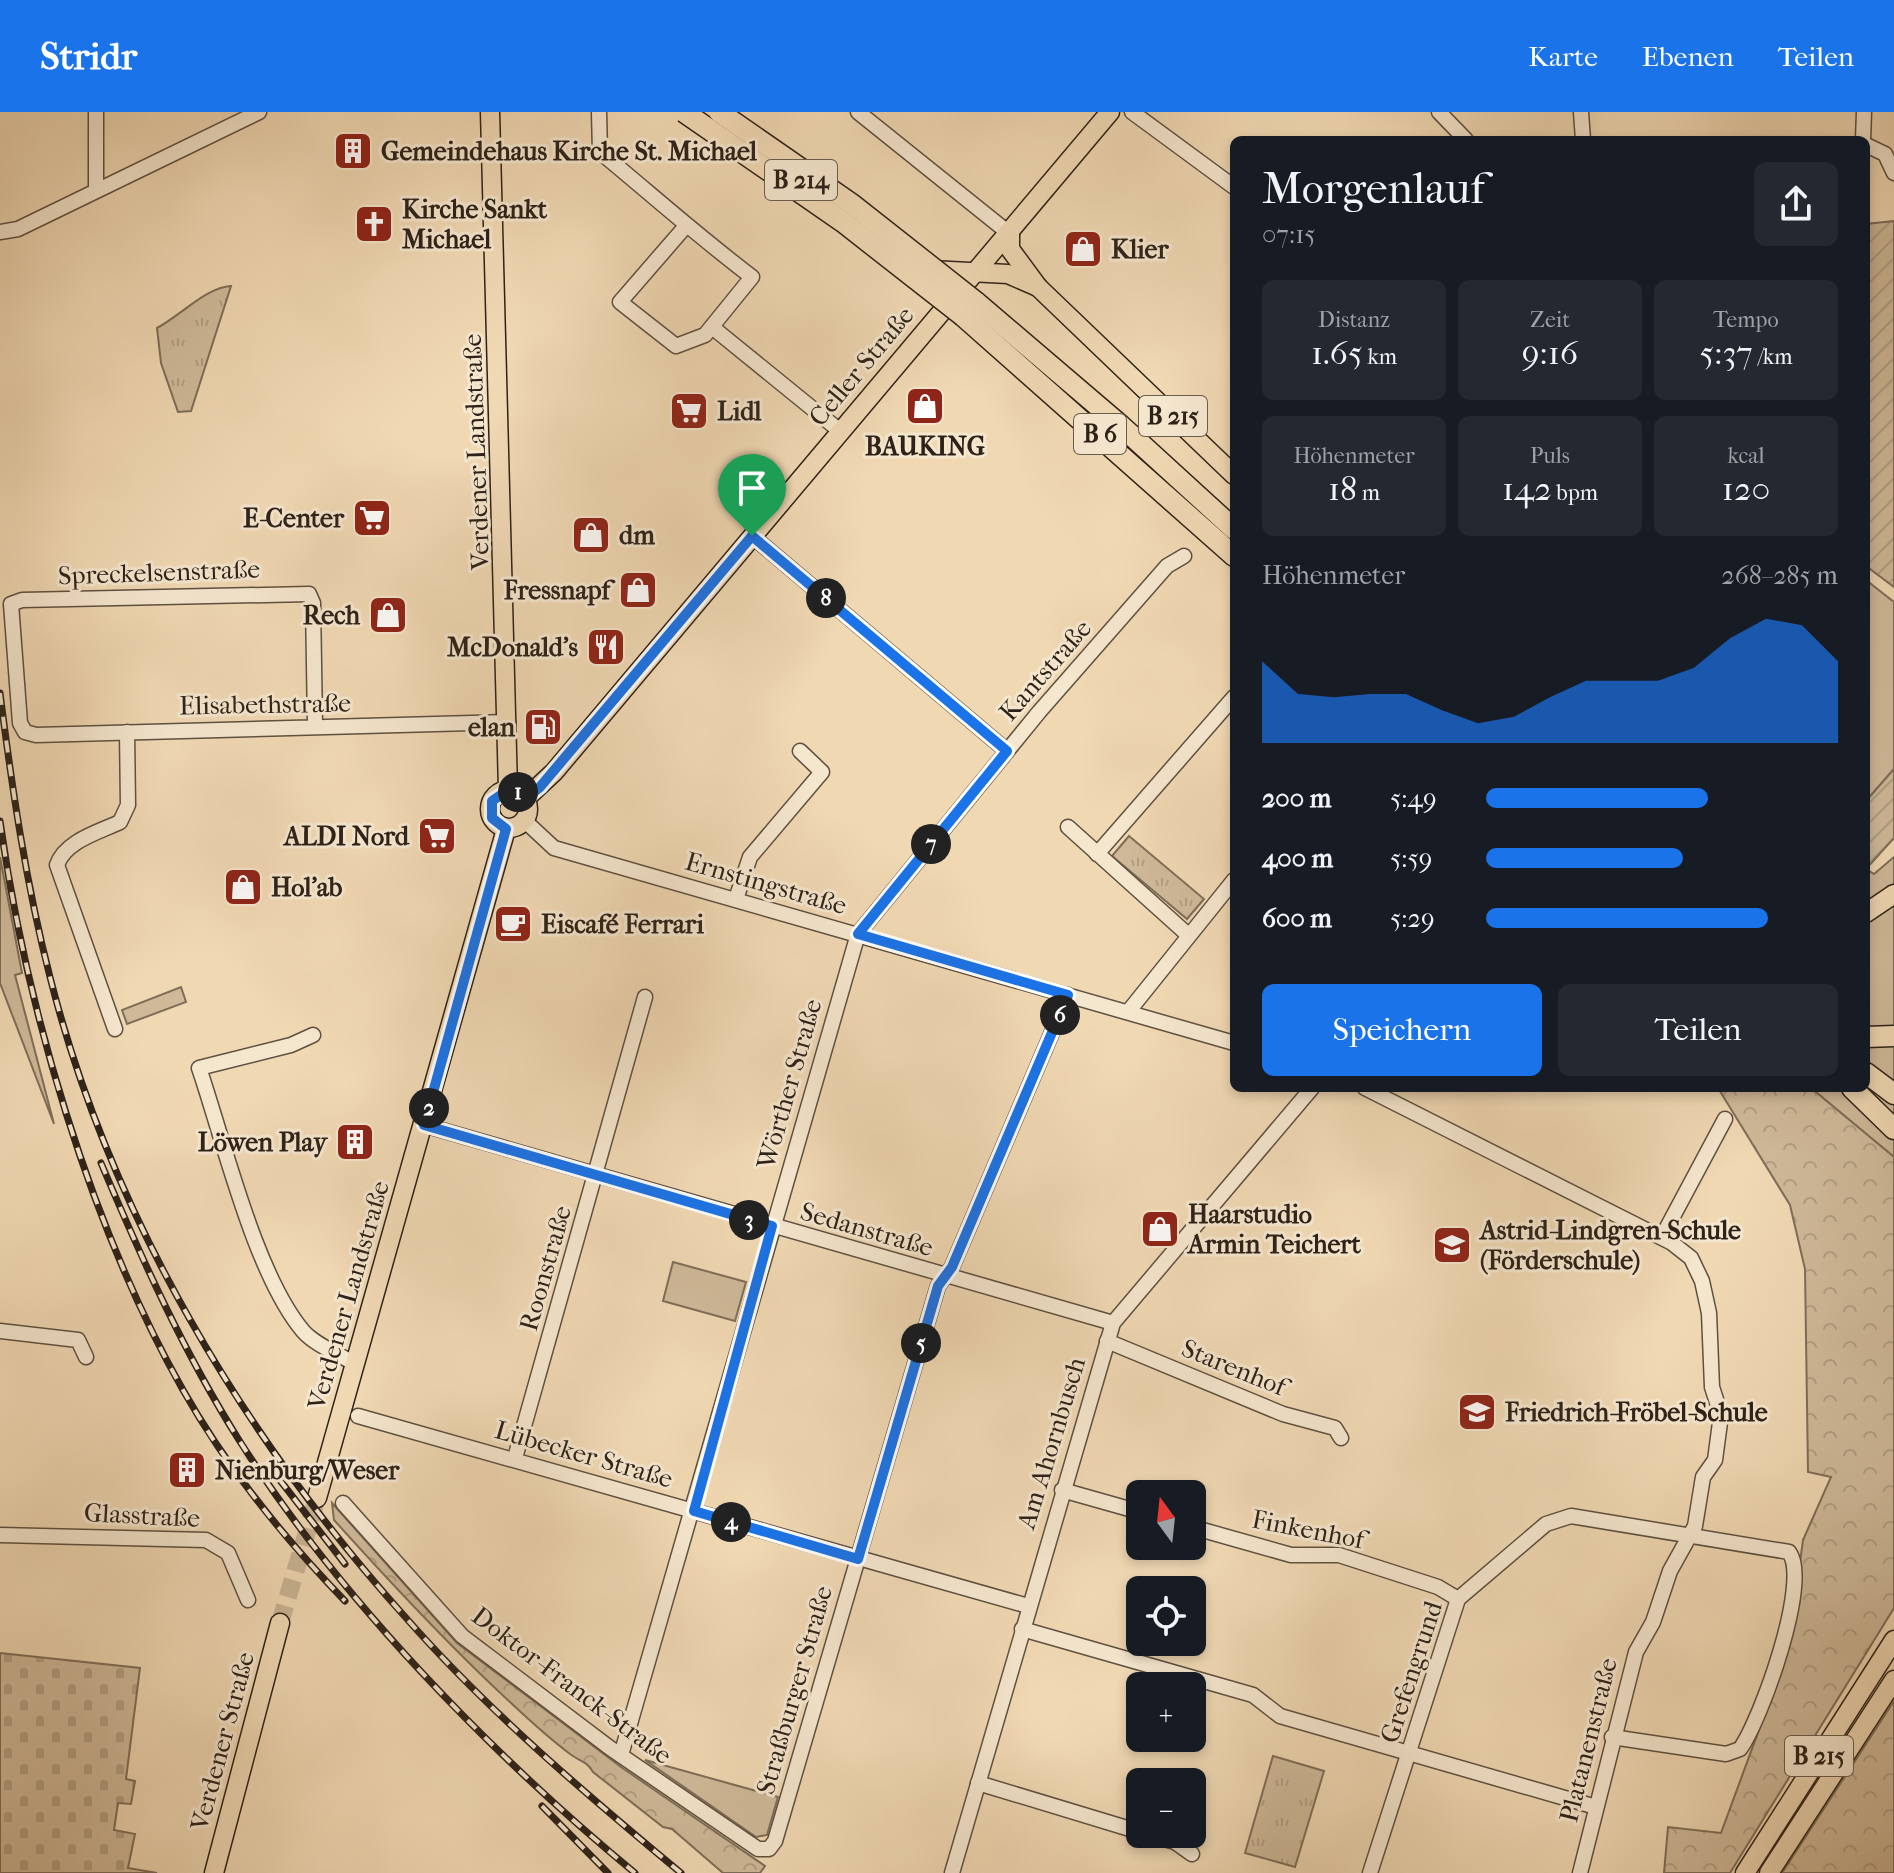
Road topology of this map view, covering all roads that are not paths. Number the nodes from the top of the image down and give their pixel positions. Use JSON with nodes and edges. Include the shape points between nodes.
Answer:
{"nodes":[{"id":1,"x":96,"y":112,"type":"edge"},
{"id":2,"x":259,"y":112,"type":"edge"},
{"id":3,"x":490,"y":112,"type":"edge"},
{"id":4,"x":599,"y":112,"type":"edge"},
{"id":5,"x":684,"y":112,"type":"edge"},
{"id":6,"x":702,"y":112,"type":"edge"},
{"id":7,"x":719,"y":112,"type":"edge"},
{"id":8,"x":858,"y":112,"type":"edge"},
{"id":9,"x":1110,"y":112,"type":"edge"},
{"id":10,"x":1132,"y":112,"type":"edge"},
{"id":11,"x":1439,"y":112,"type":"edge"},
{"id":12,"x":1581,"y":112,"type":"edge"},
{"id":13,"x":1864,"y":112,"type":"edge"},
{"id":14,"x":1462,"y":136,"type":"edge"},
{"id":15,"x":1583,"y":136,"type":"edge"},
{"id":16,"x":1863,"y":136,"type":"edge"},
{"id":17,"x":1870,"y":147,"type":"edge"},
{"id":18,"x":1894,"y":173,"type":"edge"},
{"id":19,"x":1230,"y":184,"type":"edge"},
{"id":20,"x":96,"y":190,"type":"junction"},
{"id":21,"x":685,"y":227,"type":"junction"},
{"id":22,"x":0,"y":232,"type":"edge"},
{"id":23,"x":1010,"y":234,"type":"junction"},
{"id":24,"x":976,"y":271,"type":"junction"},
{"id":25,"x":1038,"y":287,"type":"junction"},
{"id":26,"x":969,"y":309,"type":"junction"},
{"id":27,"x":712,"y":327,"type":"junction"},
{"id":28,"x":840,"y":431,"type":"junction"},
{"id":29,"x":1230,"y":471,"type":"edge"},
{"id":30,"x":1230,"y":525,"type":"edge"},
{"id":31,"x":752,"y":536,"type":"junction"},
{"id":32,"x":1230,"y":552,"type":"edge"},
{"id":33,"x":1184,"y":556,"type":"dead end"},
{"id":34,"x":1230,"y":702,"type":"edge"},
{"id":35,"x":508,"y":722,"type":"junction"},
{"id":36,"x":315,"y":726,"type":"junction"},
{"id":37,"x":25,"y":732,"type":"joint"},
{"id":38,"x":127,"y":732,"type":"junction"},
{"id":39,"x":800,"y":751,"type":"dead end"},
{"id":40,"x":1007,"y":751,"type":"junction"},
{"id":41,"x":508,"y":790,"type":"junction"},
{"id":42,"x":525,"y":799,"type":"junction"},
{"id":43,"x":525,"y":821,"type":"junction"},
{"id":44,"x":1068,"y":827,"type":"dead end"},
{"id":45,"x":506,"y":829,"type":"junction"},
{"id":46,"x":1097,"y":854,"type":"junction"},
{"id":47,"x":1230,"y":885,"type":"edge"},
{"id":48,"x":1894,"y":894,"type":"edge"},
{"id":49,"x":736,"y":899,"type":"junction"},
{"id":50,"x":1870,"y":910,"type":"edge"},
{"id":51,"x":858,"y":934,"type":"junction"},
{"id":52,"x":1187,"y":934,"type":"junction"},
{"id":53,"x":1068,"y":995,"type":"junction"},
{"id":54,"x":645,"y":997,"type":"dead end"},
{"id":55,"x":1128,"y":1012,"type":"junction"},
{"id":56,"x":115,"y":1029,"type":"dead end"},
{"id":57,"x":313,"y":1035,"type":"dead end"},
{"id":58,"x":1894,"y":1036,"type":"edge"},
{"id":59,"x":1870,"y":1037,"type":"edge"},
{"id":60,"x":1230,"y":1042,"type":"edge"},
{"id":61,"x":1870,"y":1076,"type":"edge"},
{"id":62,"x":1309,"y":1092,"type":"edge"},
{"id":63,"x":1373,"y":1092,"type":"edge"},
{"id":64,"x":1856,"y":1092,"type":"edge"},
{"id":65,"x":1858,"y":1092,"type":"edge"},
{"id":66,"x":1894,"y":1094,"type":"edge"},
{"id":67,"x":1894,"y":1118,"type":"edge"},
{"id":68,"x":1725,"y":1119,"type":"dead end"},
{"id":69,"x":424,"y":1125,"type":"junction"},
{"id":70,"x":1894,"y":1129,"type":"edge"},
{"id":71,"x":597,"y":1175,"type":"junction"},
{"id":72,"x":772,"y":1226,"type":"junction"},
{"id":73,"x":1662,"y":1237,"type":"junction"},
{"id":74,"x":945,"y":1276,"type":"junction"},
{"id":75,"x":1113,"y":1323,"type":"junction"},
{"id":76,"x":0,"y":1331,"type":"edge"},
{"id":77,"x":1107,"y":1341,"type":"junction"},
{"id":78,"x":86,"y":1357,"type":"dead end"},
{"id":79,"x":355,"y":1364,"type":"junction"},
{"id":80,"x":358,"y":1416,"type":"dead end"},
{"id":81,"x":1341,"y":1438,"type":"dead end"},
{"id":82,"x":515,"y":1458,"type":"junction"},
{"id":83,"x":1062,"y":1490,"type":"junction"},
{"id":84,"x":317,"y":1498,"type":"tunnel mouth"},
{"id":85,"x":343,"y":1503,"type":"dead end"},
{"id":86,"x":1126,"y":1508,"type":"edge"},
{"id":87,"x":694,"y":1511,"type":"junction"},
{"id":88,"x":1206,"y":1531,"type":"edge"},
{"id":89,"x":0,"y":1535,"type":"edge"},
{"id":90,"x":1691,"y":1536,"type":"junction"},
{"id":91,"x":858,"y":1559,"type":"junction"},
{"id":92,"x":1458,"y":1599,"type":"junction"},
{"id":93,"x":248,"y":1600,"type":"dead end"},
{"id":94,"x":1028,"y":1606,"type":"junction"},
{"id":95,"x":280,"y":1623,"type":"tunnel mouth"},
{"id":96,"x":1022,"y":1629,"type":"junction"},
{"id":97,"x":1894,"y":1640,"type":"edge"},
{"id":98,"x":1894,"y":1680,"type":"edge"},
{"id":99,"x":1612,"y":1737,"type":"junction"},
{"id":100,"x":621,"y":1755,"type":"junction"},
{"id":101,"x":1410,"y":1755,"type":"junction"},
{"id":102,"x":978,"y":1783,"type":"junction"},
{"id":103,"x":1596,"y":1807,"type":"junction"},
{"id":104,"x":1126,"y":1828,"type":"edge"},
{"id":105,"x":1184,"y":1848,"type":"edge"},
{"id":106,"x":758,"y":1849,"type":"joint"},
{"id":107,"x":1192,"y":1854,"type":"dead end"},
{"id":108,"x":214,"y":1873,"type":"edge"},
{"id":109,"x":952,"y":1873,"type":"edge"},
{"id":110,"x":1370,"y":1873,"type":"edge"},
{"id":111,"x":1580,"y":1873,"type":"edge"},
{"id":112,"x":1745,"y":1873,"type":"edge"},
{"id":113,"x":1769,"y":1873,"type":"edge"}],
"edges":[{"from":1,"to":20,"type":"street"},
{"from":2,"to":20,"type":"street"},
{"from":3,"to":35,"type":"main road","name":"Verdener Landstraße"},
{"from":4,"to":21,"type":"street","via":[[600,152]]},
{"from":5,"to":26,"type":"highway","number":"B 6","bridge":true},
{"from":6,"to":24,"type":"main road","number":"B 214","via":[[898,252],[939,273]]},
{"from":7,"to":26,"type":"highway","number":"B 6","bridge":true,"via":[[853,205]]},
{"from":8,"to":23,"type":"street"},
{"from":9,"to":23,"type":"main road","name":"Celler Straße"},
{"from":10,"to":19,"type":"street"},
{"from":11,"to":14,"type":"street"},
{"from":12,"to":15,"type":"street"},
{"from":13,"to":16,"type":"street"},
{"from":17,"to":18,"type":"street","via":[[1885,154]]},
{"from":20,"to":22,"type":"street","via":[[18,229]]},
{"from":21,"to":27,"type":"street","via":[[752,277]]},
{"from":21,"to":27,"type":"street","via":[[620,302],[676,346]]},
{"from":23,"to":24,"type":"main road","name":"Celler Straße"},
{"from":23,"to":25,"type":"main road","via":[[1010,249]]},
{"from":24,"to":25,"type":"main road","number":"B 215","via":[[1008,274]]},
{"from":24,"to":28,"type":"main road","name":"Celler Straße"},
{"from":25,"to":29,"type":"main road","number":"B 215"},
{"from":26,"to":30,"type":"highway","number":"B 6","via":[[1119,424]]},
{"from":26,"to":32,"type":"highway","number":"B 6"},
{"from":27,"to":28,"type":"street"},
{"from":28,"to":31,"type":"main road","name":"Celler Straße"},
{"from":31,"to":40,"type":"street"},
{"from":31,"to":42,"type":"main road","name":"Celler Straße","via":[[554,772]]},
{"from":33,"to":40,"type":"street","name":"Kantstraße","via":[[1167,566]]},
{"from":34,"to":46,"type":"street"},
{"from":35,"to":36,"type":"street","name":"Elisabethstraße"},
{"from":35,"to":41,"type":"main road","name":"Verdener Landstraße"},
{"from":36,"to":37,"type":"street","name":"Spreckelsenstraße","via":[[309,594],[11,604]]},
{"from":36,"to":38,"type":"street","name":"Elisabethstraße"},
{"from":37,"to":38,"type":"street","name":"Elisabethstraße"},
{"from":38,"to":56,"type":"street","via":[[125,815],[70,846],[57,865]]},
{"from":39,"to":49,"type":"street","via":[[822,772],[750,857]]},
{"from":40,"to":51,"type":"street","name":"Kantstraße"},
{"from":41,"to":42,"type":"main road"},
{"from":41,"to":45,"type":"main road","via":[[498,793],[490,806],[492,818]]},
{"from":42,"to":43,"type":"main road"},
{"from":43,"to":45,"type":"main road"},
{"from":43,"to":49,"type":"street","name":"Ernstingstraße","via":[[554,848]]},
{"from":44,"to":46,"type":"street"},
{"from":45,"to":69,"type":"main road","name":"Verdener Landstraße"},
{"from":46,"to":52,"type":"street"},
{"from":47,"to":52,"type":"street"},
{"from":48,"to":50,"type":"main road"},
{"from":49,"to":51,"type":"street","name":"Ernstingstraße"},
{"from":51,"to":53,"type":"street","name":"Ernstingstraße"},
{"from":51,"to":72,"type":"street","name":"Wörther Straße"},
{"from":52,"to":55,"type":"street"},
{"from":53,"to":55,"type":"street","name":"Ernstingstraße"},
{"from":53,"to":74,"type":"street","name":"Straßburger Straße"},
{"from":54,"to":71,"type":"street","name":"Roonstraße"},
{"from":55,"to":60,"type":"street","name":"Ernstingstraße"},
{"from":57,"to":79,"type":"street","via":[[199,1068],[279,1296],[305,1333]]},
{"from":58,"to":59,"type":"highway"},
{"from":61,"to":66,"type":"highway"},
{"from":62,"to":75,"type":"street","name":"Am Ahornbusch"},
{"from":63,"to":73,"type":"street"},
{"from":64,"to":70,"type":"highway"},
{"from":65,"to":67,"type":"highway"},
{"from":68,"to":73,"type":"street"},
{"from":69,"to":71,"type":"street","name":"Sedanstraße"},
{"from":69,"to":79,"type":"main road","name":"Verdener Landstraße"},
{"from":71,"to":72,"type":"street","name":"Sedanstraße"},
{"from":71,"to":82,"type":"street","name":"Roonstraße"},
{"from":72,"to":74,"type":"street","name":"Sedanstraße"},
{"from":72,"to":87,"type":"street","name":"Wörther Straße"},
{"from":73,"to":90,"type":"street","via":[[1691,1258],[1702,1281],[1712,1387],[1721,1415],[1715,1460],[1703,1477]]},
{"from":74,"to":75,"type":"street","name":"Sedanstraße"},
{"from":74,"to":91,"type":"street","name":"Straßburger Straße"},
{"from":75,"to":77,"type":"street","name":"Am Ahornbusch"},
{"from":76,"to":78,"type":"street","via":[[78,1340]]},
{"from":77,"to":81,"type":"street","name":"Starenhof","via":[[1283,1414],[1335,1428]]},
{"from":77,"to":83,"type":"street","name":"Am Ahornbusch"},
{"from":79,"to":84,"type":"main road","name":"Verdener Landstraße"},
{"from":80,"to":82,"type":"street","name":"Lübecker Straße"},
{"from":82,"to":87,"type":"street","name":"Lübecker Straße"},
{"from":83,"to":86,"type":"street"},
{"from":83,"to":94,"type":"street","name":"Am Ahornbusch"},
{"from":85,"to":100,"type":"street","name":"Doktor-Franck-Straße","via":[[462,1636]]},
{"from":87,"to":91,"type":"street","name":"Lübecker Straße"},
{"from":87,"to":100,"type":"street","name":"Wörther Straße"},
{"from":88,"to":92,"type":"street","name":"Finkenhof","via":[[1291,1555],[1339,1555],[1438,1587]]},
{"from":89,"to":93,"type":"street","name":"Glasstraße","via":[[206,1540],[228,1553]]},
{"from":90,"to":92,"type":"street","name":"Grefengrund","via":[[1563,1516],[1546,1524]]},
{"from":90,"to":99,"type":"street","name":"Platanenstraße","via":[[1636,1652]]},
{"from":90,"to":99,"type":"street","name":"Grefengrund","via":[[1780,1549],[1794,1559],[1779,1661],[1746,1741],[1734,1752]]},
{"from":91,"to":94,"type":"street","name":"Lübecker Straße"},
{"from":91,"to":106,"type":"street","name":"Straßburger Straße","via":[[775,1841],[769,1849]]},
{"from":92,"to":101,"type":"street","name":"Grefengrund"},
{"from":94,"to":96,"type":"street","name":"Am Ahornbusch"},
{"from":95,"to":108,"type":"main road","name":"Verdener Straße"},
{"from":96,"to":101,"type":"street","via":[[1253,1695],[1280,1716]]},
{"from":96,"to":102,"type":"street","name":"Am Ahornbusch"},
{"from":97,"to":112,"type":"main road","number":"B 215"},
{"from":98,"to":113,"type":"main road","number":"B 215"},
{"from":99,"to":103,"type":"street","name":"Platanenstraße"},
{"from":100,"to":106,"type":"street","name":"Doktor-Franck-Straße"},
{"from":101,"to":103,"type":"street"},
{"from":101,"to":110,"type":"street","name":"Grefengrund"},
{"from":102,"to":104,"type":"street"},
{"from":102,"to":109,"type":"street","name":"Am Ahornbusch"},
{"from":103,"to":111,"type":"street","name":"Platanenstraße"},
{"from":105,"to":107,"type":"street"}]}
